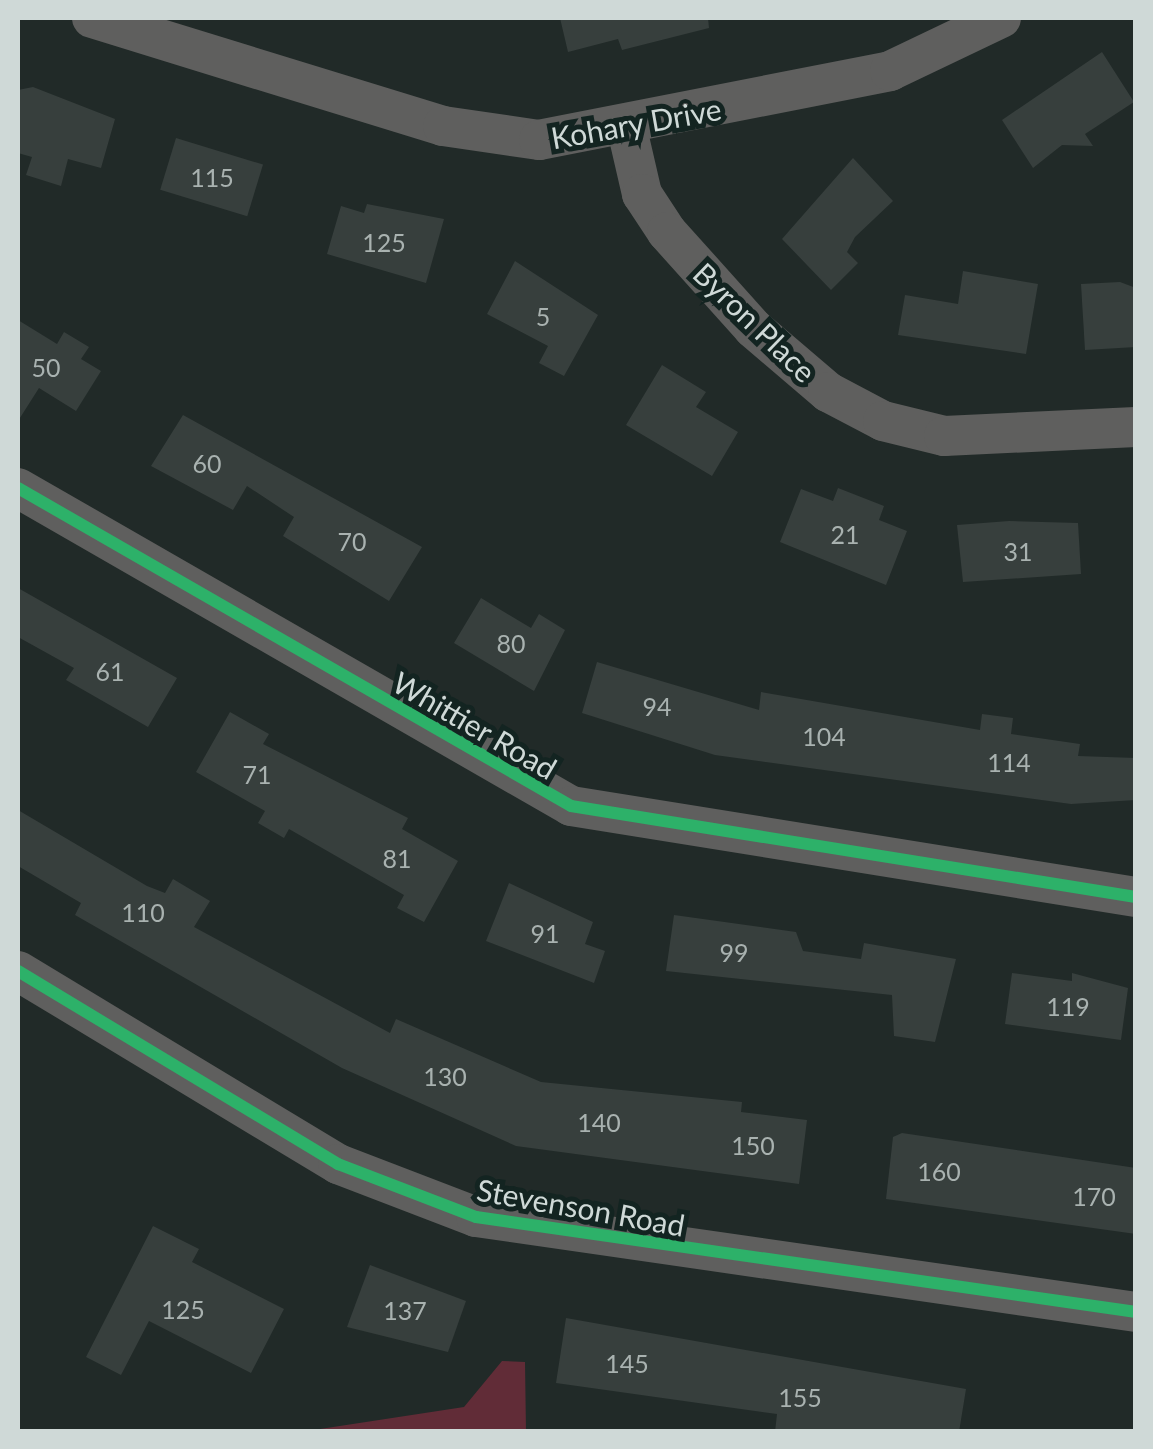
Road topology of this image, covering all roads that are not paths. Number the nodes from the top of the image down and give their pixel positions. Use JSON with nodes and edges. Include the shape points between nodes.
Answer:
{"nodes":[{"id":1,"x":92,"y":18,"type":"edge"},
{"id":2,"x":1001,"y":18,"type":"edge"},
{"id":3,"x":627,"y":129,"type":"junction"},
{"id":4,"x":1136,"y":426,"type":"edge"},
{"id":5,"x":18,"y":488,"type":"edge"},
{"id":6,"x":1136,"y":897,"type":"edge"},
{"id":7,"x":18,"y":970,"type":"edge"},
{"id":8,"x":1136,"y":1312,"type":"edge"}],
"edges":[{"from":1,"to":3,"type":"street","name":"Kohary Drive","via":[[443,126],[538,140]]},
{"from":2,"to":3,"type":"street","name":"Kohary Drive","via":[[890,71]]},
{"from":3,"to":4,"type":"street","name":"Byron Place","via":[[637,182],[667,232],[753,328],[828,392],[883,420],[944,436]]},
{"from":5,"to":6,"type":"street","name":"Whittier Road","via":[[572,806]]},
{"from":7,"to":8,"type":"street","name":"Stevenson Road","via":[[338,1164],[476,1216]]}]}
